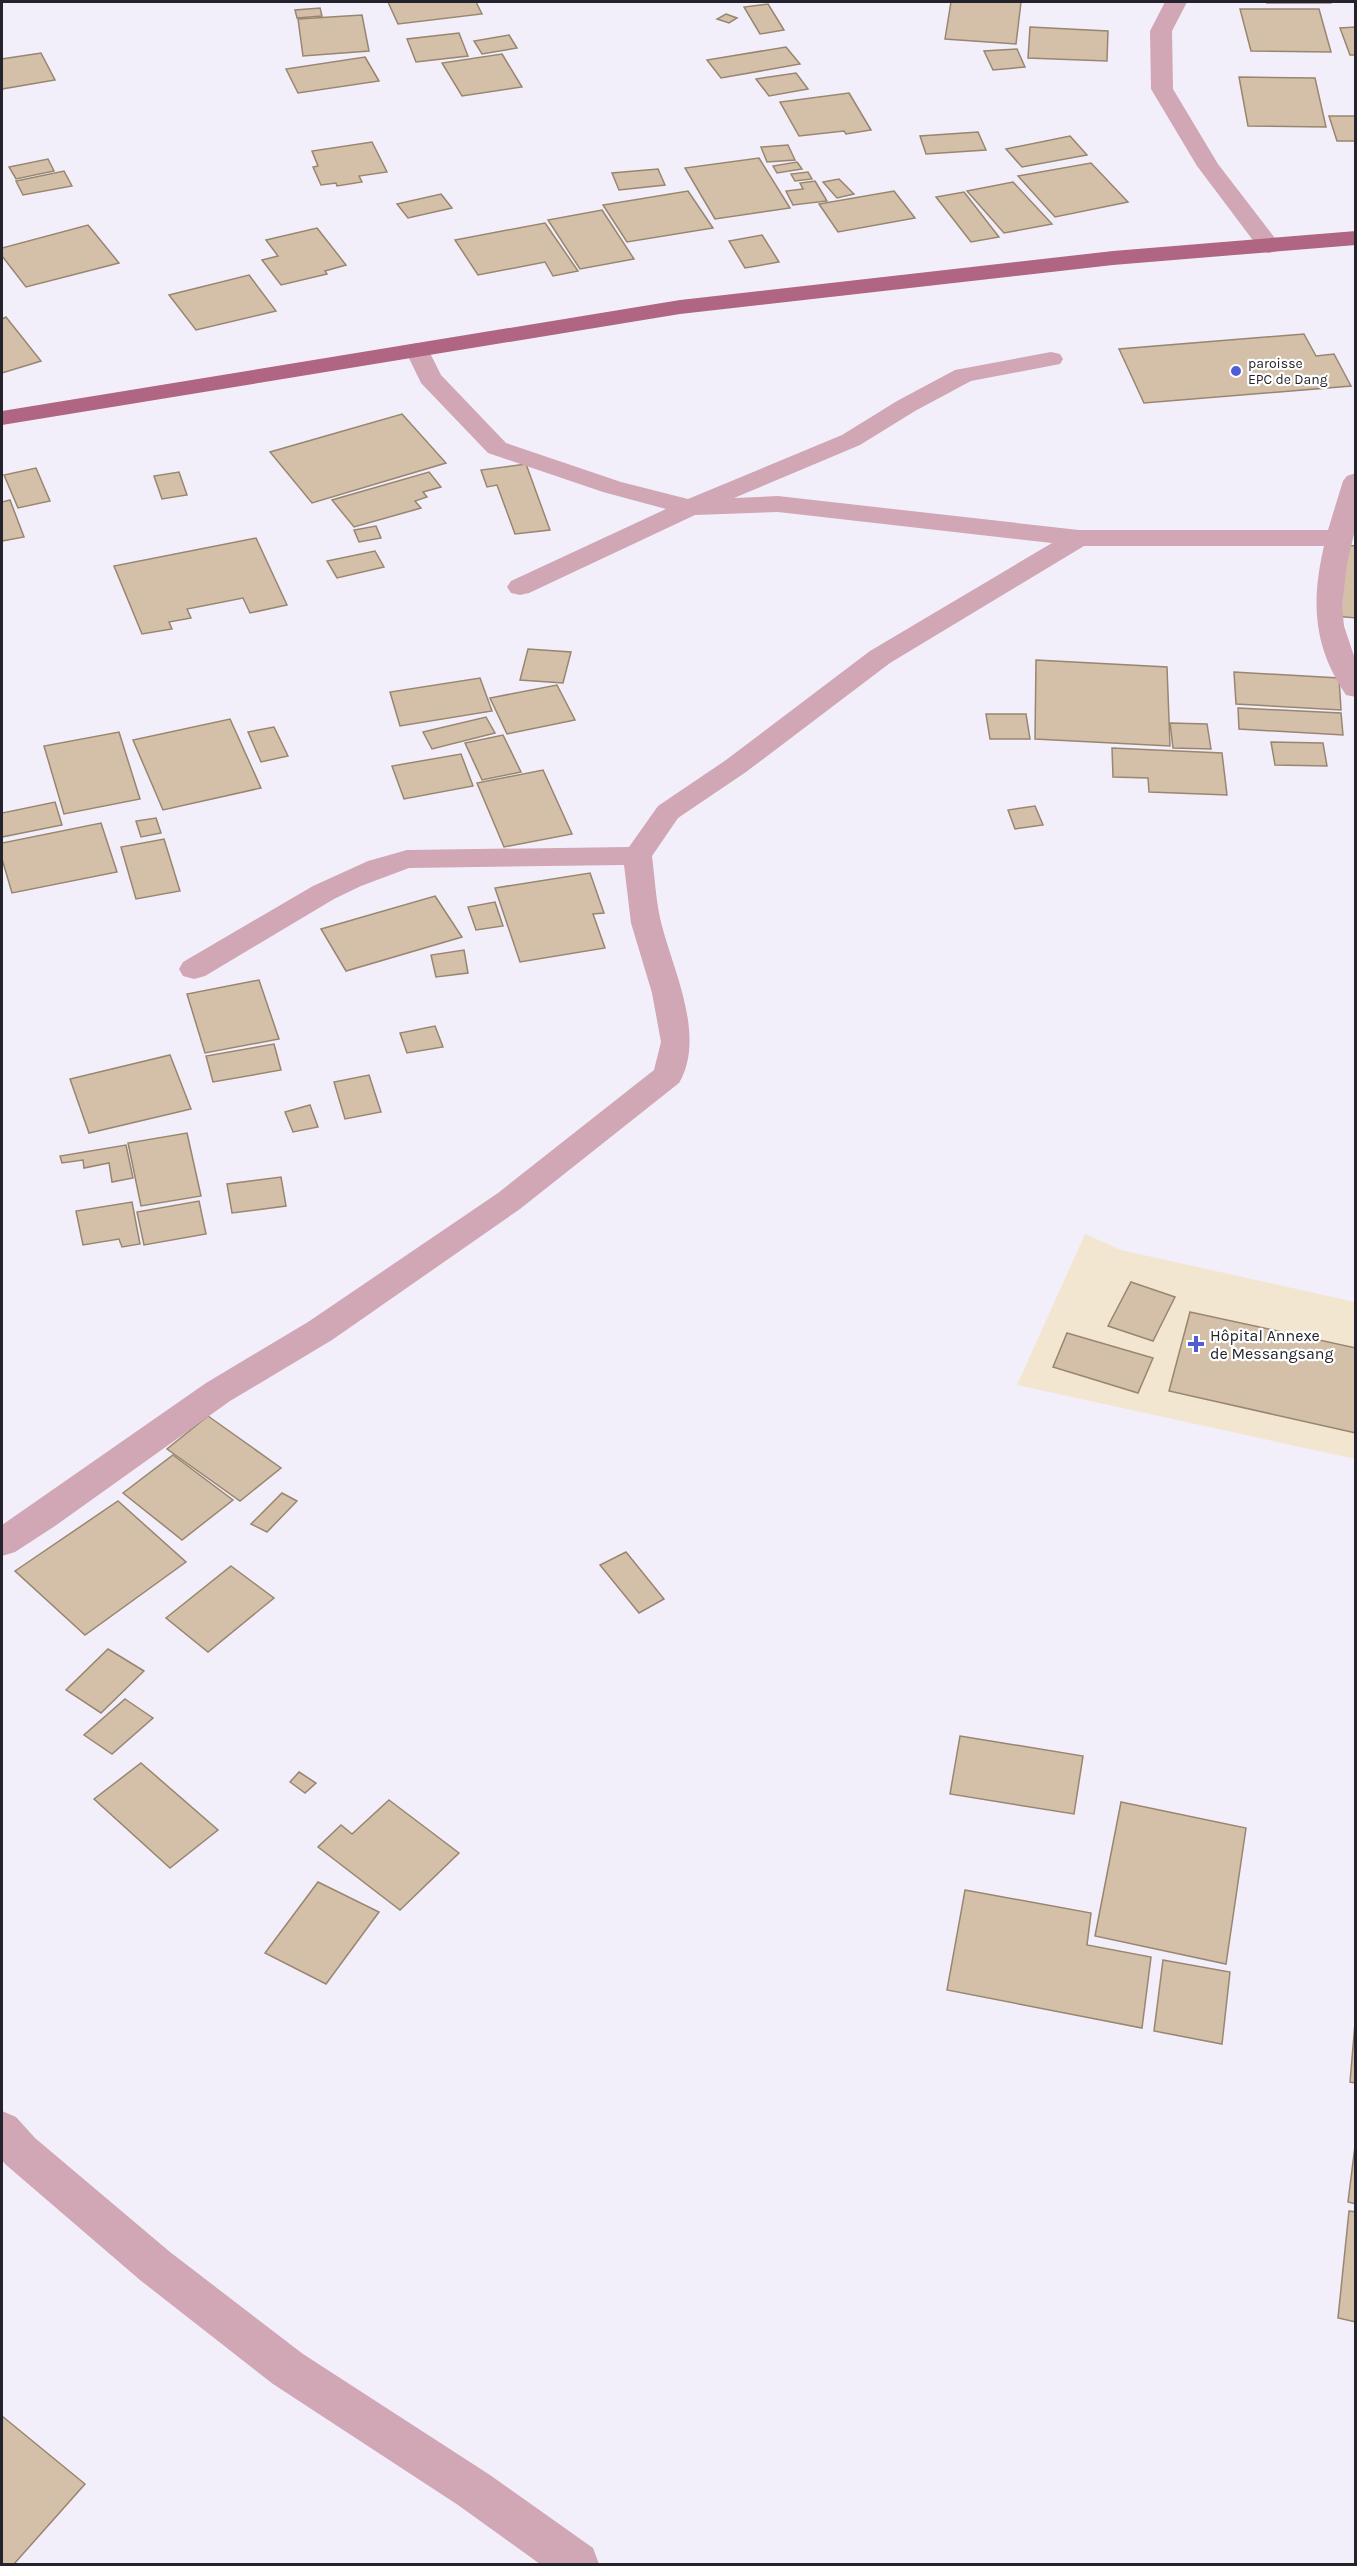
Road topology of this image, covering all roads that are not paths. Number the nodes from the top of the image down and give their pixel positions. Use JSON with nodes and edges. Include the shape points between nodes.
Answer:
{"nodes":[{"id":1,"x":1176,"y":2,"type":"edge"},
{"id":2,"x":1356,"y":238,"type":"edge"},
{"id":3,"x":1269,"y":246,"type":"junction"},
{"id":4,"x":417,"y":350,"type":"junction"},
{"id":5,"x":1051,"y":359,"type":"dead end"},
{"id":6,"x":2,"y":418,"type":"edge"},
{"id":7,"x":1356,"y":481,"type":"edge"},
{"id":8,"x":690,"y":507,"type":"junction"},
{"id":9,"x":1079,"y":538,"type":"junction"},
{"id":10,"x":1339,"y":538,"type":"junction"},
{"id":11,"x":520,"y":587,"type":"dead end"},
{"id":12,"x":1356,"y":689,"type":"edge"},
{"id":13,"x":637,"y":856,"type":"junction"},
{"id":14,"x":194,"y":969,"type":"dead end"},
{"id":15,"x":2,"y":1542,"type":"edge"},
{"id":16,"x":2,"y":2130,"type":"edge"},
{"id":17,"x":576,"y":2565,"type":"edge"}],
"edges":[{"from":1,"to":3,"type":"street","via":[[1161,30],[1162,89],[1208,166]]},
{"from":2,"to":3,"type":"main road"},
{"from":3,"to":4,"type":"main road","via":[[1113,258],[680,307]]},
{"from":4,"to":6,"type":"main road"},
{"from":4,"to":8,"type":"street","via":[[430,378],[497,448],[612,487]]},
{"from":5,"to":8,"type":"street","via":[[964,375],[851,440]]},
{"from":7,"to":10,"type":"street"},
{"from":8,"to":9,"type":"street","via":[[778,504]]},
{"from":8,"to":11,"type":"street"},
{"from":9,"to":10,"type":"street"},
{"from":9,"to":13,"type":"street","via":[[880,657],[736,766],[668,812]]},
{"from":10,"to":12,"type":"street","via":[[1331,581],[1331,617],[1335,645]]},
{"from":13,"to":14,"type":"street","via":[[407,859],[374,867]]},
{"from":13,"to":15,"type":"street","via":[[646,923],[667,993],[676,1042],[668,1076],[500,1208],[320,1331],[218,1392]]},
{"from":16,"to":17,"type":"street","via":[[20,2151],[155,2266],[288,2369],[474,2490]]}]}
